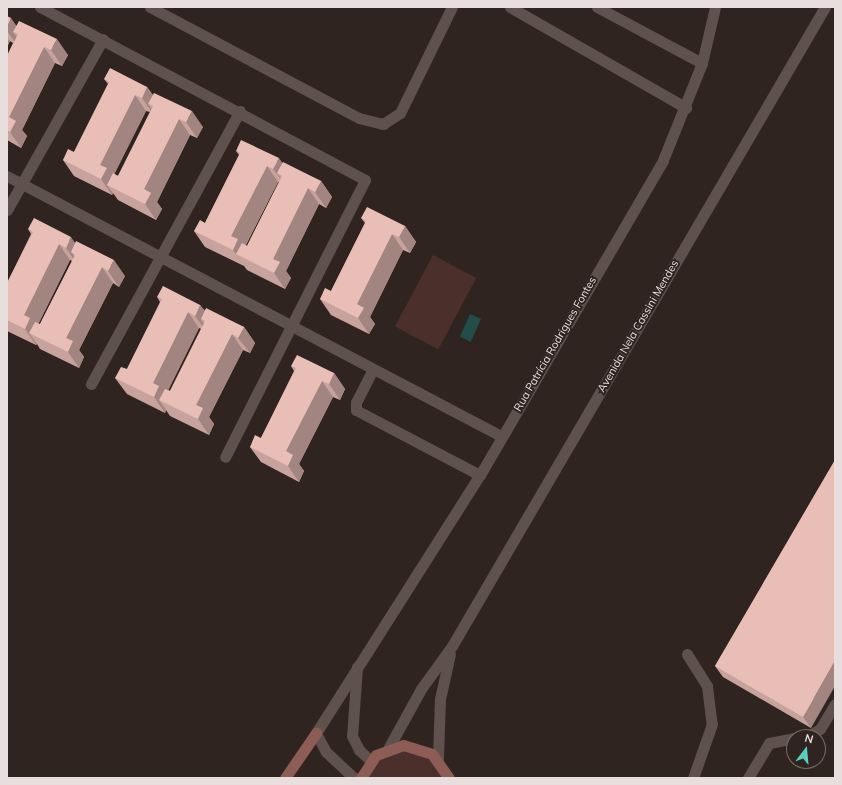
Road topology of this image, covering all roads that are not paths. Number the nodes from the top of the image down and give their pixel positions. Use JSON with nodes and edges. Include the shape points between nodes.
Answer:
{"nodes":[{"id":1,"x":40,"y":7,"type":"edge"},
{"id":2,"x":150,"y":7,"type":"edge"},
{"id":3,"x":452,"y":7,"type":"edge"},
{"id":4,"x":510,"y":7,"type":"edge"},
{"id":5,"x":597,"y":7,"type":"edge"},
{"id":6,"x":715,"y":7,"type":"edge"},
{"id":7,"x":825,"y":7,"type":"edge"},
{"id":8,"x":103,"y":39,"type":"junction"},
{"id":9,"x":702,"y":63,"type":"junction"},
{"id":10,"x":686,"y":108,"type":"junction"},
{"id":11,"x":240,"y":111,"type":"junction"},
{"id":12,"x":7,"y":176,"type":"edge"},
{"id":13,"x":22,"y":184,"type":"junction"},
{"id":14,"x":7,"y":210,"type":"edge"},
{"id":15,"x":159,"y":257,"type":"junction"},
{"id":16,"x":291,"y":328,"type":"junction"},
{"id":17,"x":372,"y":371,"type":"junction"},
{"id":18,"x":91,"y":384,"type":"dead end"},
{"id":19,"x":501,"y":436,"type":"junction"},
{"id":20,"x":225,"y":457,"type":"dead end"},
{"id":21,"x":480,"y":475,"type":"junction"},
{"id":22,"x":452,"y":646,"type":"junction"},
{"id":23,"x":687,"y":654,"type":"dead end"},
{"id":24,"x":358,"y":663,"type":"junction"},
{"id":25,"x":835,"y":704,"type":"edge"},
{"id":26,"x":821,"y":729,"type":"edge"},
{"id":27,"x":316,"y":733,"type":"junction"},
{"id":28,"x":786,"y":740,"type":"edge"},
{"id":29,"x":389,"y":747,"type":"junction"},
{"id":30,"x":438,"y":758,"type":"junction"},
{"id":31,"x":370,"y":760,"type":"junction"},
{"id":32,"x":450,"y":777,"type":"edge"},
{"id":33,"x":285,"y":778,"type":"edge"},
{"id":34,"x":354,"y":778,"type":"edge"},
{"id":35,"x":361,"y":778,"type":"edge"},
{"id":36,"x":693,"y":778,"type":"edge"},
{"id":37,"x":748,"y":778,"type":"edge"}],
"edges":[{"from":1,"to":8,"type":"street"},
{"from":2,"to":3,"type":"street","via":[[358,118],[383,124],[400,113]]},
{"from":4,"to":10,"type":"street"},
{"from":5,"to":9,"type":"street"},
{"from":6,"to":9,"type":"street","name":"Rua Patrícia Rodrigues Fontes"},
{"from":7,"to":22,"type":"street","name":"Avenida Nela Cassini Mendes"},
{"from":8,"to":11,"type":"street"},
{"from":8,"to":13,"type":"street"},
{"from":9,"to":10,"type":"street","name":"Rua Patrícia Rodrigues Fontes"},
{"from":10,"to":19,"type":"street","name":"Rua Patrícia Rodrigues Fontes","via":[[663,160]]},
{"from":11,"to":15,"type":"street"},
{"from":11,"to":16,"type":"street","via":[[365,180]]},
{"from":12,"to":13,"type":"street"},
{"from":13,"to":14,"type":"street"},
{"from":13,"to":15,"type":"street"},
{"from":15,"to":16,"type":"street"},
{"from":15,"to":18,"type":"street"},
{"from":16,"to":17,"type":"street"},
{"from":16,"to":20,"type":"street"},
{"from":17,"to":19,"type":"street"},
{"from":17,"to":21,"type":"street","via":[[356,402],[356,410]]},
{"from":19,"to":21,"type":"street","name":"Rua Patrícia Rodrigues Fontes"},
{"from":21,"to":24,"type":"street","name":"Rua Patrícia Rodrigues Fontes"},
{"from":22,"to":29,"type":"street","name":"Avenida Nela Cassini Mendes","via":[[420,689]]},
{"from":22,"to":30,"type":"street","name":"Avenida Nela Cassini Mendes","via":[[440,699]]},
{"from":23,"to":36,"type":"street","via":[[707,686],[712,724]]},
{"from":24,"to":27,"type":"street","name":"Rua Patrícia Rodrigues Fontes"},
{"from":24,"to":31,"type":"street","name":"Rua Patrícia Rodrigues Fontes","via":[[352,736],[359,750]]},
{"from":25,"to":26,"type":"street"},
{"from":27,"to":33,"type":"main road"},
{"from":27,"to":34,"type":"street","via":[[326,752]]},
{"from":28,"to":37,"type":"street","via":[[769,743]]},
{"from":29,"to":30,"type":"main road","via":[[411,745]]},
{"from":29,"to":31,"type":"main road"},
{"from":30,"to":32,"type":"main road"},
{"from":31,"to":35,"type":"main road"}]}
